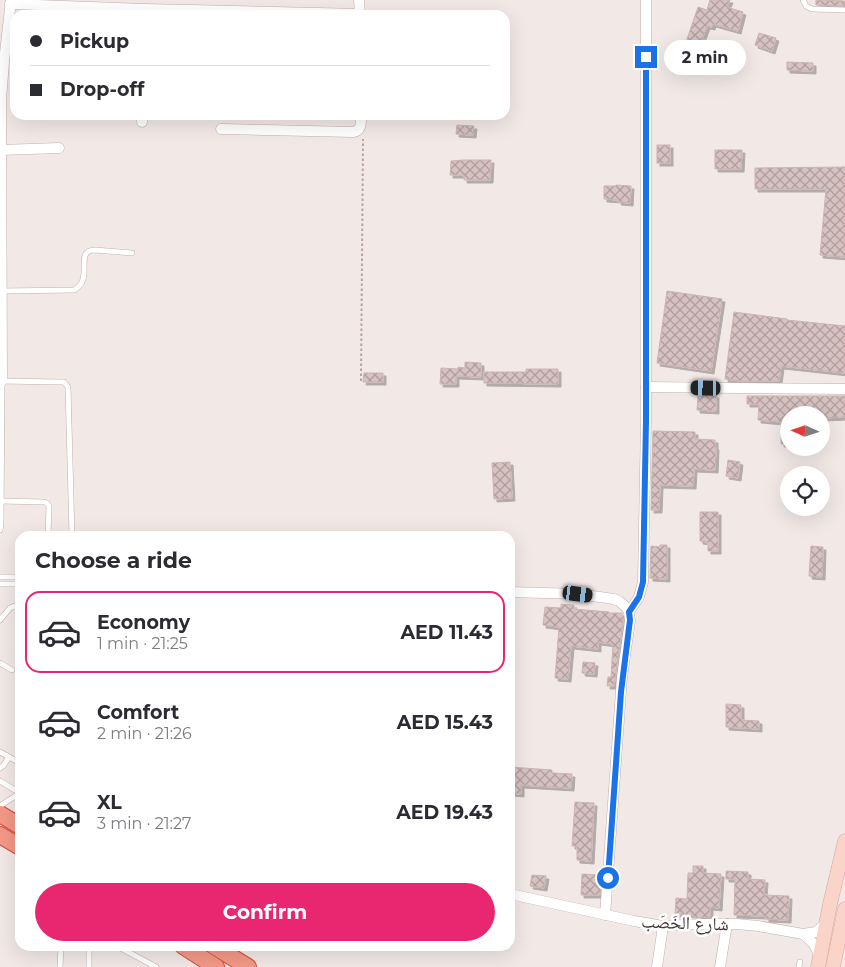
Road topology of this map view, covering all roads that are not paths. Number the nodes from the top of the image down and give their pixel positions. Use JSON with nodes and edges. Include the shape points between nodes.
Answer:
{"nodes":[{"id":1,"x":646,"y":0,"type":"edge"},
{"id":2,"x":802,"y":0,"type":"edge"},
{"id":3,"x":11,"y":2,"type":"edge"},
{"id":4,"x":117,"y":10,"type":"edge"},
{"id":5,"x":845,"y":10,"type":"edge"},
{"id":6,"x":10,"y":11,"type":"edge"},
{"id":7,"x":361,"y":120,"type":"edge"},
{"id":8,"x":221,"y":130,"type":"dead end"},
{"id":9,"x":60,"y":148,"type":"dead end"},
{"id":10,"x":0,"y":150,"type":"edge"},
{"id":11,"x":132,"y":253,"type":"dead end"},
{"id":12,"x":1,"y":291,"type":"edge"},
{"id":13,"x":1,"y":381,"type":"edge"},
{"id":14,"x":646,"y":387,"type":"junction"},
{"id":15,"x":845,"y":389,"type":"edge"},
{"id":16,"x":2,"y":501,"type":"junction"},
{"id":17,"x":0,"y":530,"type":"edge"},
{"id":18,"x":48,"y":531,"type":"edge"},
{"id":19,"x":72,"y":531,"type":"edge"},
{"id":20,"x":0,"y":577,"type":"edge"},
{"id":21,"x":15,"y":577,"type":"edge"},
{"id":22,"x":0,"y":584,"type":"edge"},
{"id":23,"x":15,"y":584,"type":"edge"},
{"id":24,"x":515,"y":592,"type":"edge"},
{"id":25,"x":15,"y":606,"type":"edge"},
{"id":26,"x":629,"y":612,"type":"junction"},
{"id":27,"x":0,"y":620,"type":"edge"},
{"id":28,"x":0,"y":663,"type":"edge"},
{"id":29,"x":12,"y":670,"type":"dead end"},
{"id":30,"x":0,"y":752,"type":"edge"},
{"id":31,"x":9,"y":757,"type":"junction"},
{"id":32,"x":15,"y":760,"type":"edge"},
{"id":33,"x":0,"y":768,"type":"edge"},
{"id":34,"x":0,"y":781,"type":"edge"},
{"id":35,"x":15,"y":790,"type":"edge"},
{"id":36,"x":15,"y":796,"type":"edge"},
{"id":37,"x":0,"y":806,"type":"edge"},
{"id":38,"x":0,"y":814,"type":"edge"},
{"id":39,"x":15,"y":823,"type":"edge"},
{"id":40,"x":0,"y":835,"type":"edge"},
{"id":41,"x":845,"y":841,"type":"edge"},
{"id":42,"x":15,"y":844,"type":"edge"},
{"id":43,"x":515,"y":895,"type":"edge"},
{"id":44,"x":845,"y":909,"type":"edge"},
{"id":45,"x":605,"y":915,"type":"junction"},
{"id":46,"x":826,"y":923,"type":"junction"},
{"id":47,"x":727,"y":924,"type":"junction"},
{"id":48,"x":663,"y":926,"type":"junction"},
{"id":49,"x":803,"y":934,"type":"junction"},
{"id":50,"x":61,"y":951,"type":"edge"},
{"id":51,"x":89,"y":951,"type":"edge"},
{"id":52,"x":126,"y":951,"type":"edge"},
{"id":53,"x":191,"y":951,"type":"edge"},
{"id":54,"x":223,"y":951,"type":"edge"},
{"id":55,"x":819,"y":961,"type":"edge"},
{"id":56,"x":60,"y":967,"type":"edge"},
{"id":57,"x":89,"y":967,"type":"edge"},
{"id":58,"x":156,"y":967,"type":"edge"},
{"id":59,"x":216,"y":967,"type":"edge"},
{"id":60,"x":248,"y":967,"type":"edge"},
{"id":61,"x":657,"y":967,"type":"edge"},
{"id":62,"x":720,"y":967,"type":"edge"},
{"id":63,"x":833,"y":967,"type":"edge"}],
"edges":[{"from":1,"to":14,"type":"street"},
{"from":2,"to":5,"type":"lane","via":[[812,9]]},
{"from":3,"to":4,"type":"street"},
{"from":6,"to":10,"type":"street","via":[[2,82]]},
{"from":7,"to":8,"type":"street","via":[[357,131],[351,132]]},
{"from":9,"to":10,"type":"street"},
{"from":10,"to":12,"type":"street"},
{"from":11,"to":12,"type":"lane","via":[[87,252],[83,282],[74,290]]},
{"from":12,"to":13,"type":"street"},
{"from":13,"to":16,"type":"lane"},
{"from":13,"to":19,"type":"lane","via":[[60,382],[68,387]]},
{"from":14,"to":15,"type":"street"},
{"from":14,"to":26,"type":"street","via":[[643,582],[639,597]]},
{"from":16,"to":17,"type":"lane"},
{"from":16,"to":18,"type":"lane","via":[[47,503]]},
{"from":20,"to":21,"type":"lane"},
{"from":22,"to":23,"type":"lane"},
{"from":24,"to":26,"type":"street","via":[[569,593],[614,599]]},
{"from":25,"to":27,"type":"lane"},
{"from":26,"to":45,"type":"street"},
{"from":28,"to":29,"type":"lane"},
{"from":30,"to":31,"type":"lane"},
{"from":31,"to":32,"type":"lane"},
{"from":31,"to":33,"type":"lane"},
{"from":34,"to":35,"type":"lane"},
{"from":36,"to":37,"type":"lane"},
{"from":38,"to":39,"type":"highway"},
{"from":40,"to":42,"type":"highway"},
{"from":41,"to":46,"type":"main road"},
{"from":43,"to":45,"type":"street","name":"شارع الخَصَب"},
{"from":44,"to":63,"type":"main road"},
{"from":45,"to":48,"type":"street","name":"شارع الخَصَب"},
{"from":46,"to":49,"type":"street","via":[[816,932]]},
{"from":46,"to":55,"type":"main road"},
{"from":47,"to":48,"type":"street","name":"شارع الخَصَب"},
{"from":47,"to":49,"type":"street","name":"شارع الخَصَب"},
{"from":47,"to":62,"type":"street"},
{"from":48,"to":61,"type":"street"},
{"from":49,"to":55,"type":"street","via":[[813,943]]},
{"from":50,"to":56,"type":"lane"},
{"from":51,"to":57,"type":"lane"},
{"from":52,"to":58,"type":"lane"},
{"from":53,"to":59,"type":"highway"},
{"from":54,"to":60,"type":"highway"}]}
